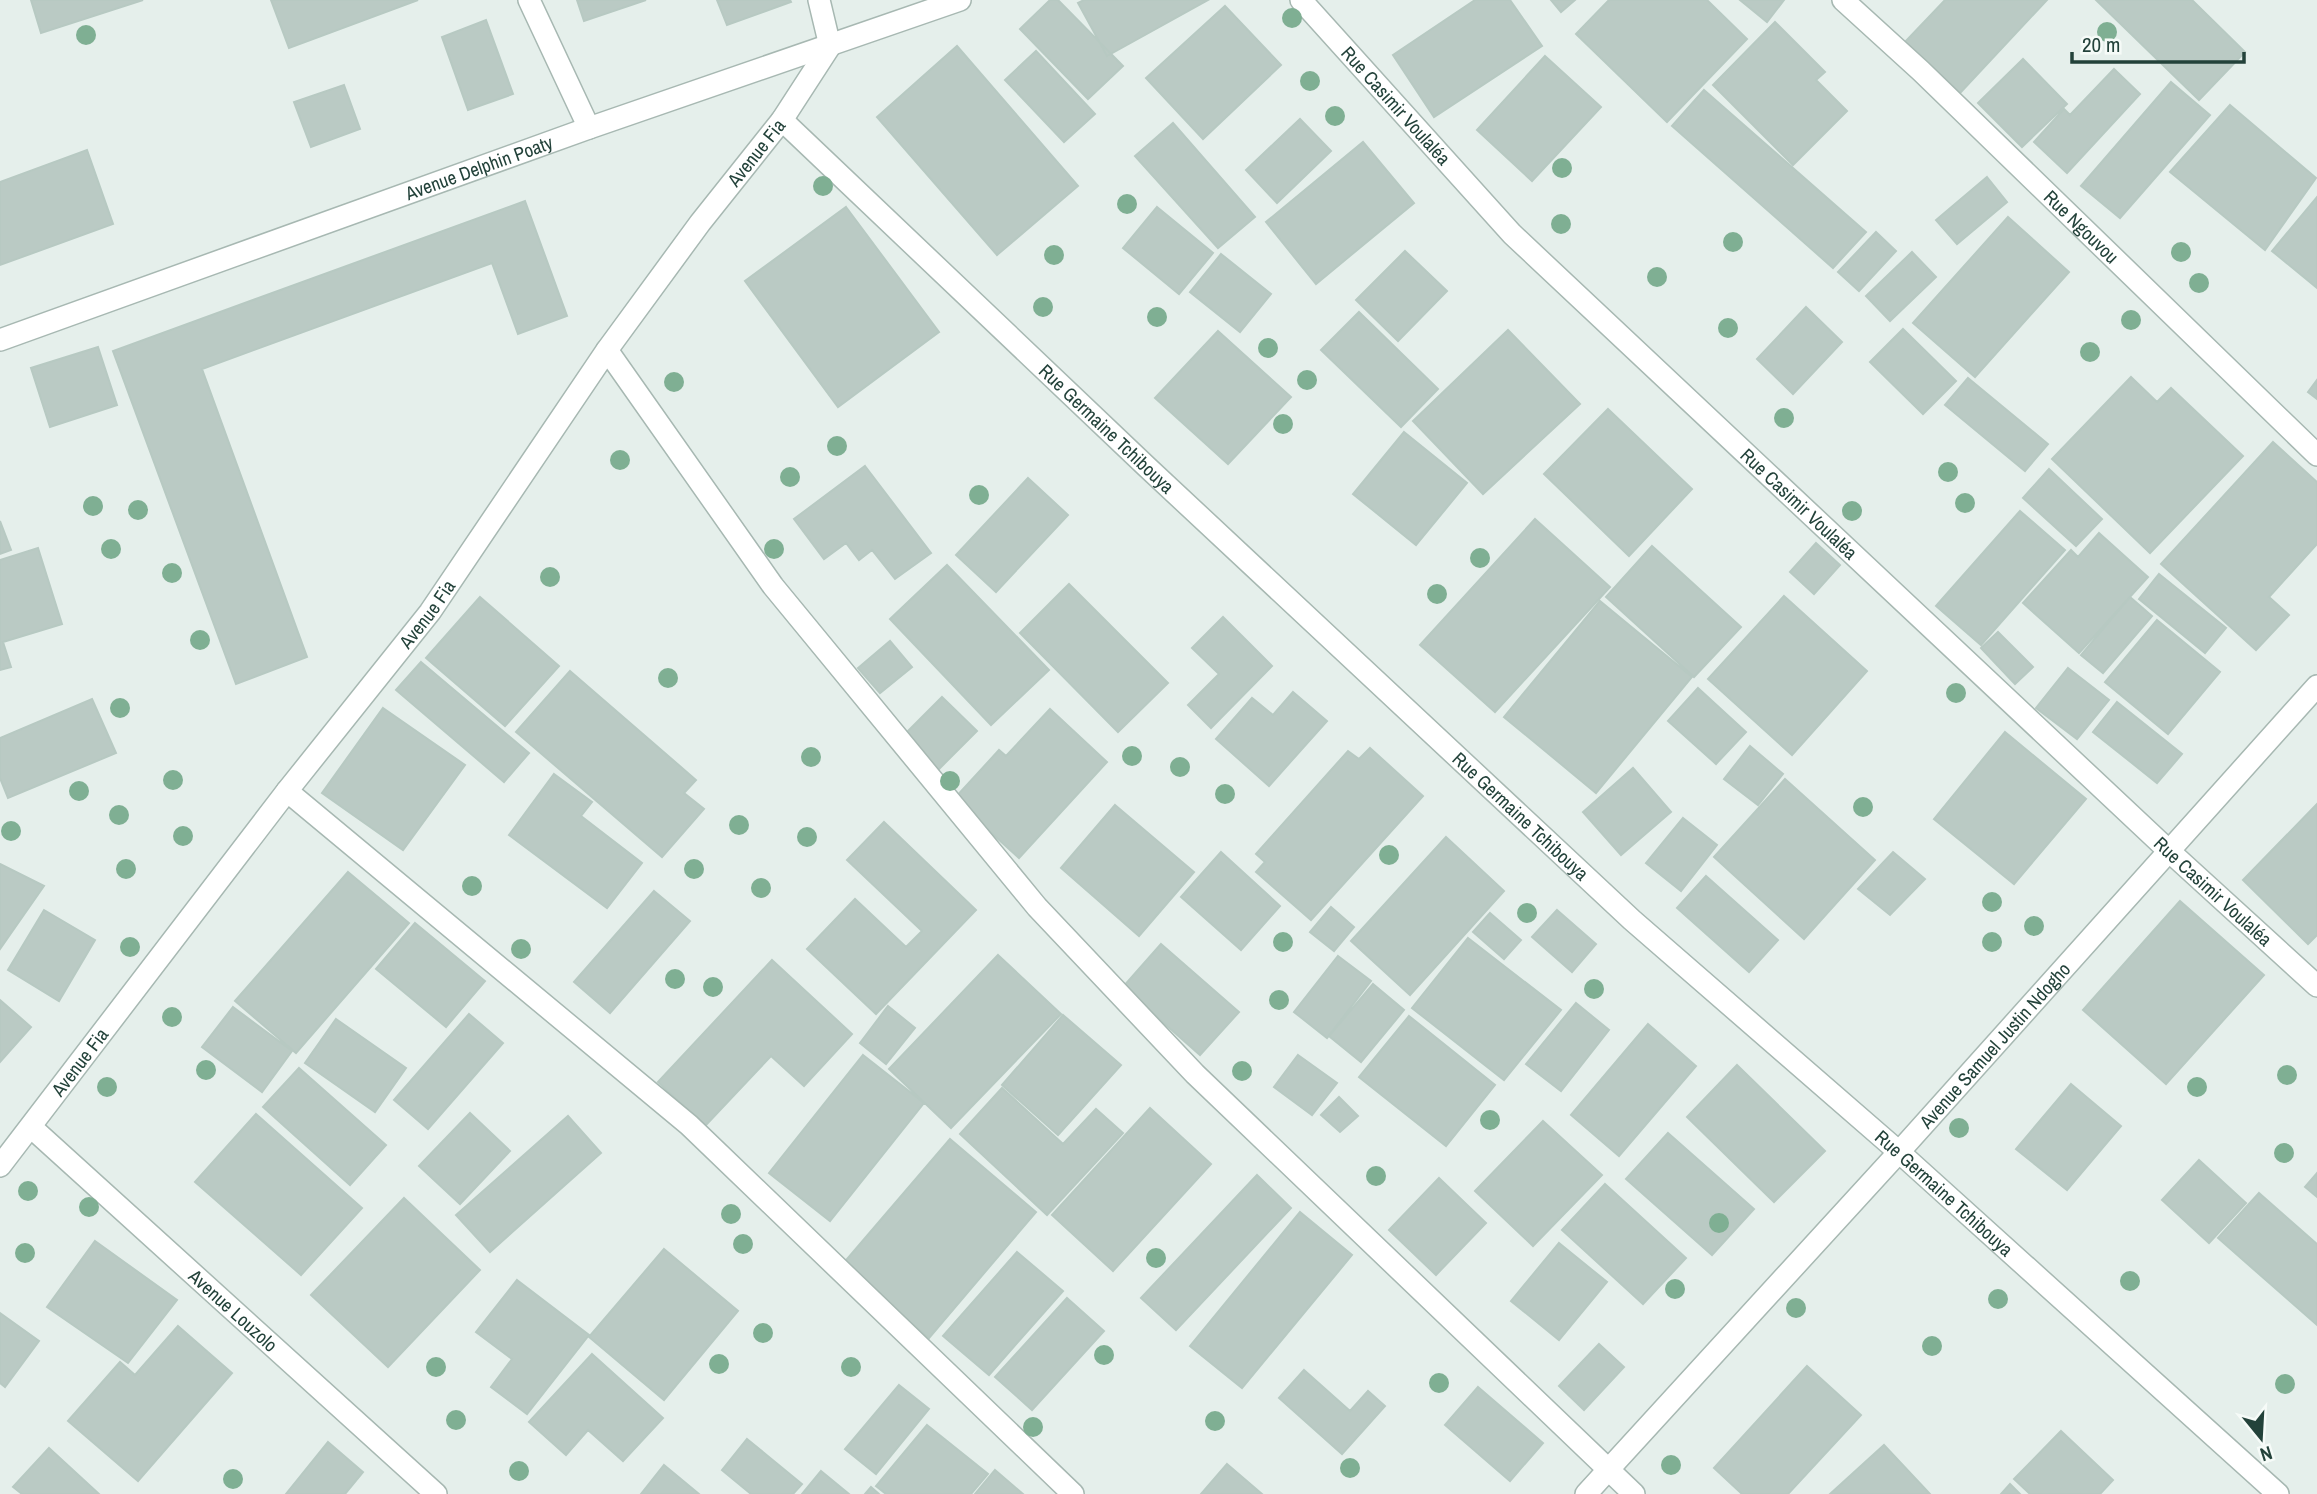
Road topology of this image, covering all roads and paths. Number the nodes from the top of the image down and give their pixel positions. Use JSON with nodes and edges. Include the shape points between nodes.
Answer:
{"nodes":[{"id":1,"x":529,"y":0,"type":"edge"},
{"id":2,"x":819,"y":0,"type":"edge"},
{"id":3,"x":960,"y":0,"type":"edge"},
{"id":4,"x":1301,"y":0,"type":"edge"},
{"id":5,"x":1843,"y":0,"type":"edge"},
{"id":6,"x":831,"y":46,"type":"junction"},
{"id":7,"x":782,"y":120,"type":"junction"},
{"id":8,"x":589,"y":128,"type":"junction"},
{"id":9,"x":0,"y":340,"type":"edge"},
{"id":10,"x":607,"y":350,"type":"junction"},
{"id":11,"x":2317,"y":455,"type":"edge"},
{"id":12,"x":2317,"y":686,"type":"edge"},
{"id":13,"x":287,"y":791,"type":"junction"},
{"id":14,"x":2169,"y":851,"type":"junction"},
{"id":15,"x":2317,"y":986,"type":"edge"},
{"id":16,"x":31,"y":1127,"type":"junction"},
{"id":17,"x":1899,"y":1152,"type":"junction"},
{"id":18,"x":0,"y":1166,"type":"edge"},
{"id":19,"x":1607,"y":1470,"type":"junction"},
{"id":20,"x":436,"y":1494,"type":"edge"},
{"id":21,"x":1073,"y":1494,"type":"edge"},
{"id":22,"x":1586,"y":1494,"type":"edge"},
{"id":23,"x":1634,"y":1494,"type":"edge"},
{"id":24,"x":2277,"y":1494,"type":"edge"}],
"edges":[{"from":1,"to":8,"type":"street"},
{"from":2,"to":6,"type":"street"},
{"from":3,"to":6,"type":"street","name":"Avenue Delphin Poaty"},
{"from":4,"to":14,"type":"street","name":"Rue Casimir Voulaléa","via":[[1512,234]]},
{"from":5,"to":11,"type":"street","name":"Rue Ngouvou"},
{"from":6,"to":7,"type":"street","name":"Avenue Fia"},
{"from":6,"to":8,"type":"street","name":"Avenue Delphin Poaty"},
{"from":7,"to":10,"type":"street","name":"Avenue Fia"},
{"from":7,"to":17,"type":"street","name":"Rue Germaine Tchibouya","via":[[1632,920]]},
{"from":8,"to":9,"type":"street","name":"Avenue Delphin Poaty"},
{"from":10,"to":13,"type":"street","name":"Avenue Fia","via":[[430,612]]},
{"from":10,"to":19,"type":"street","via":[[772,586],[1037,907],[1195,1074]]},
{"from":12,"to":14,"type":"street","name":"Avenue Samuel Justin Ndogho"},
{"from":13,"to":16,"type":"street","name":"Avenue Fia"},
{"from":13,"to":21,"type":"street","via":[[689,1125]]},
{"from":14,"to":15,"type":"street","name":"Rue Casimir Voulaléa"},
{"from":14,"to":17,"type":"street","name":"Avenue Samuel Justin Ndogho"},
{"from":16,"to":18,"type":"street","name":"Avenue Fia"},
{"from":16,"to":20,"type":"street","name":"Avenue Louzolo"},
{"from":17,"to":19,"type":"street","name":"Avenue Samuel Justin Ndogho"},
{"from":17,"to":24,"type":"street","name":"Rue Germaine Tchibouya"},
{"from":19,"to":22,"type":"street","name":"Avenue Samuel Justin Ndogho"},
{"from":19,"to":23,"type":"street"}]}
